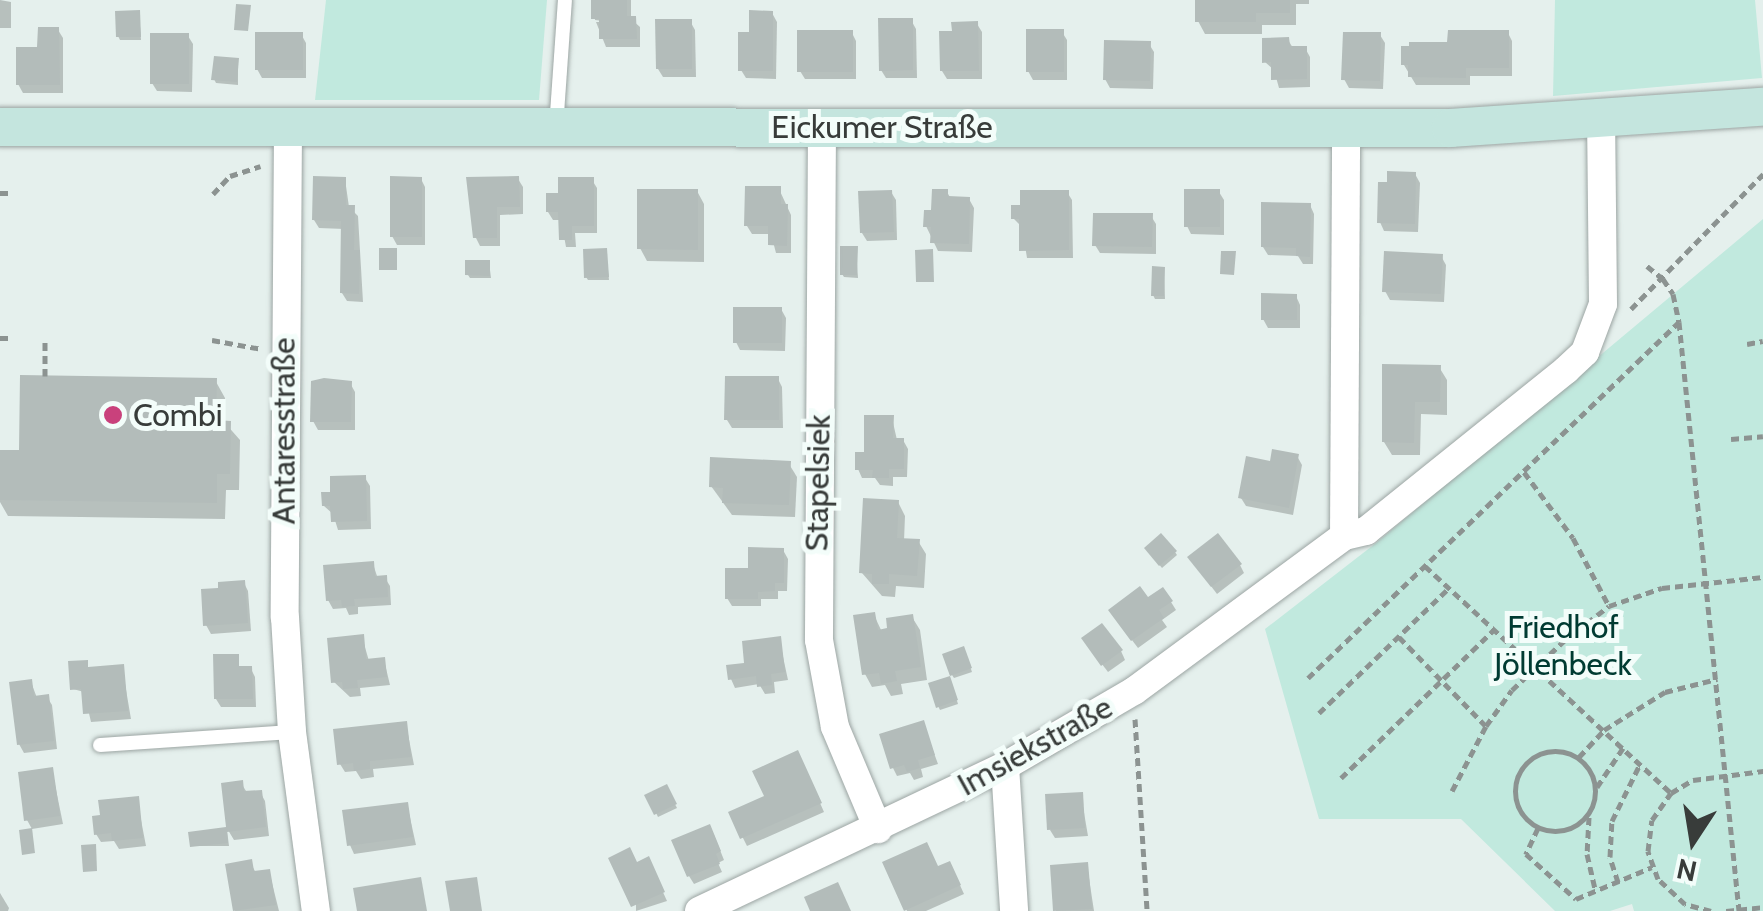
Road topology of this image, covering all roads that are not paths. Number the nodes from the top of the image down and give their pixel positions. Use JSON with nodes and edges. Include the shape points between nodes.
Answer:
{"nodes":[{"id":1,"x":565,"y":0,"type":"edge"},
{"id":2,"x":1763,"y":106,"type":"edge"},
{"id":3,"x":1602,"y":120,"type":"junction"},
{"id":4,"x":0,"y":127,"type":"edge"},
{"id":5,"x":822,"y":127,"type":"junction"},
{"id":6,"x":556,"y":128,"type":"junction"},
{"id":7,"x":1346,"y":128,"type":"junction"},
{"id":8,"x":288,"y":140,"type":"junction"},
{"id":9,"x":1344,"y":536,"type":"junction"},
{"id":10,"x":292,"y":732,"type":"junction"},
{"id":11,"x":100,"y":745,"type":"dead end"},
{"id":12,"x":1005,"y":766,"type":"junction"},
{"id":13,"x":878,"y":829,"type":"junction"},
{"id":14,"x":316,"y":911,"type":"edge"},
{"id":15,"x":699,"y":911,"type":"edge"},
{"id":16,"x":1014,"y":911,"type":"edge"}],
"edges":[{"from":1,"to":6,"type":"lane"},
{"from":2,"to":3,"type":"main road","name":"Eickumer Straße"},
{"from":3,"to":7,"type":"main road","name":"Eickumer Straße"},
{"from":3,"to":9,"type":"street","name":"Imsiekstraße","via":[[1605,288],[1585,352],[1366,532]]},
{"from":4,"to":8,"type":"main road","name":"Eickumer Straße"},
{"from":5,"to":6,"type":"main road","name":"Eickumer Straße"},
{"from":5,"to":7,"type":"main road","name":"Eickumer Straße"},
{"from":5,"to":13,"type":"street","name":"Stapelsiek","via":[[819,640],[835,727]]},
{"from":6,"to":8,"type":"main road","name":"Eickumer Straße"},
{"from":7,"to":9,"type":"street"},
{"from":8,"to":10,"type":"street","name":"Antaresstraße","via":[[284,581]]},
{"from":9,"to":12,"type":"street","name":"Imsiekstraße","via":[[1134,691]]},
{"from":10,"to":11,"type":"lane"},
{"from":10,"to":14,"type":"street","name":"Antaresstraße"},
{"from":12,"to":13,"type":"street","name":"Imsiekstraße"},
{"from":12,"to":16,"type":"street"},
{"from":13,"to":15,"type":"street","name":"Imsiekstraße"}]}
